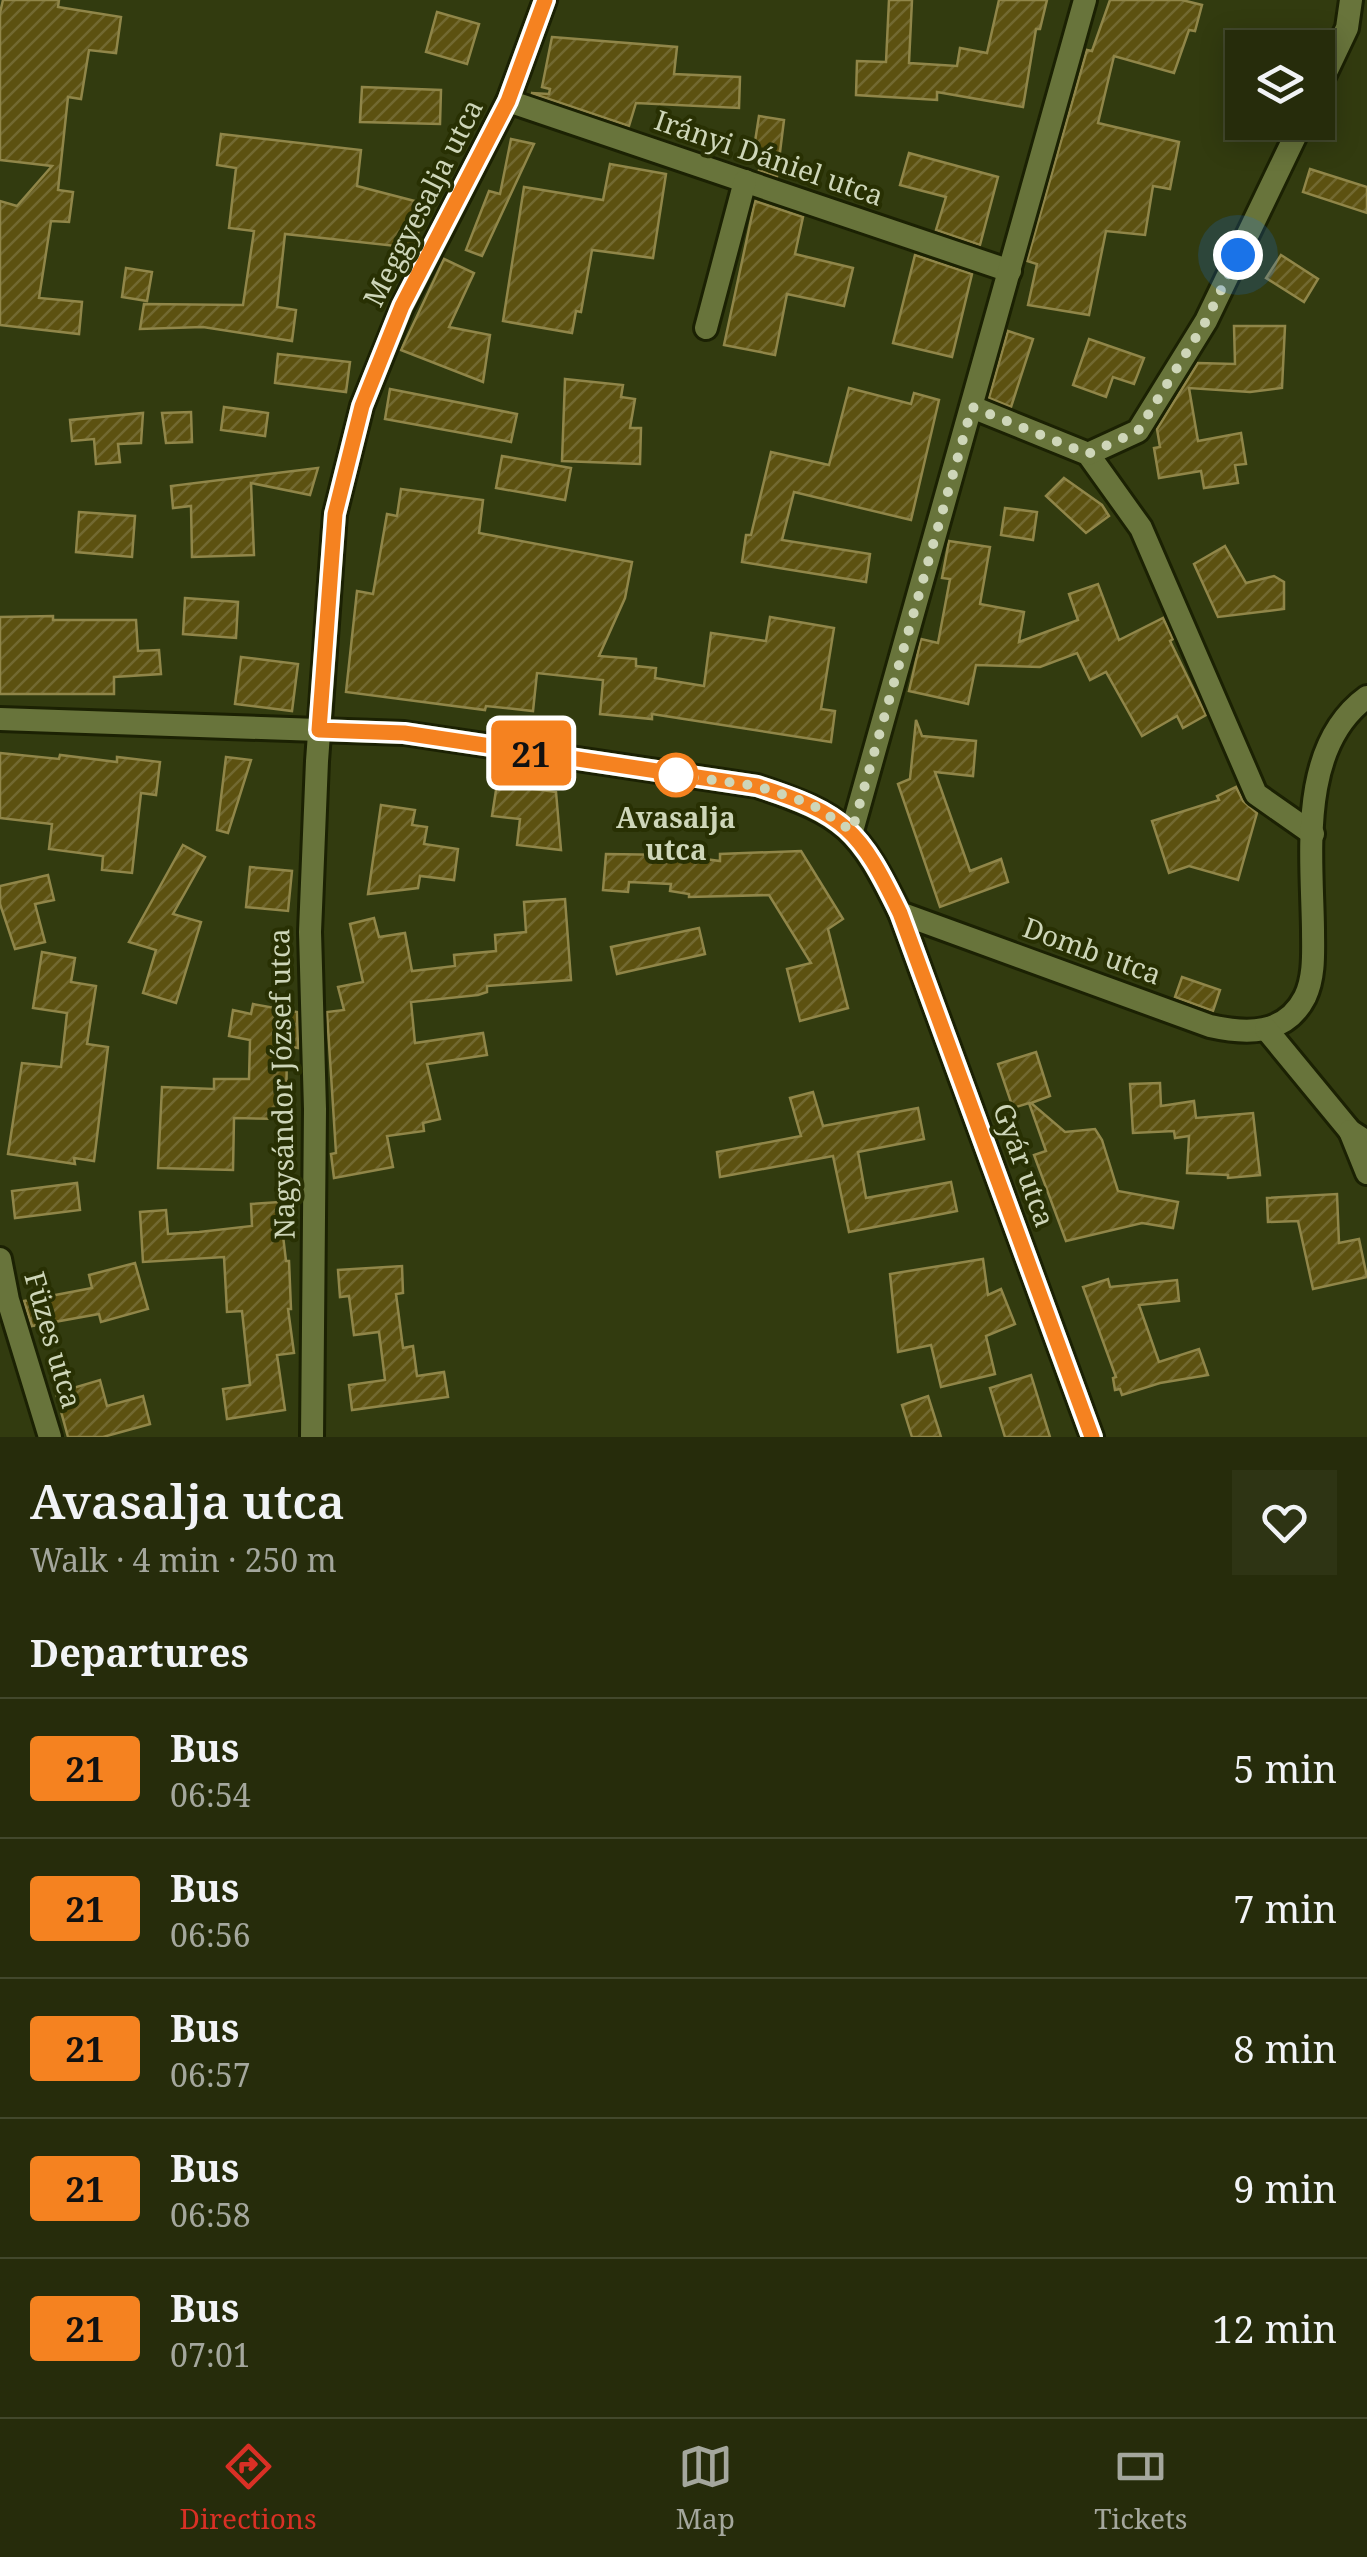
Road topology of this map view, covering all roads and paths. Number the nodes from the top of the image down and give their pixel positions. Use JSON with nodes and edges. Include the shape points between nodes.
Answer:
{"nodes":[{"id":1,"x":545,"y":0,"type":"edge"},
{"id":2,"x":1085,"y":0,"type":"edge"},
{"id":3,"x":1351,"y":0,"type":"edge"},
{"id":4,"x":1335,"y":54,"type":"edge"},
{"id":5,"x":508,"y":101,"type":"junction"},
{"id":6,"x":1293,"y":140,"type":"edge"},
{"id":7,"x":746,"y":181,"type":"junction"},
{"id":8,"x":1010,"y":271,"type":"junction"},
{"id":9,"x":706,"y":328,"type":"dead end"},
{"id":10,"x":972,"y":407,"type":"junction"},
{"id":11,"x":1088,"y":454,"type":"junction"},
{"id":12,"x":1367,"y":697,"type":"edge"},
{"id":13,"x":0,"y":719,"type":"edge"},
{"id":14,"x":319,"y":730,"type":"junction"},
{"id":15,"x":852,"y":831,"type":"junction"},
{"id":16,"x":1313,"y":834,"type":"junction"},
{"id":17,"x":900,"y":913,"type":"junction"},
{"id":18,"x":1266,"y":1029,"type":"junction"},
{"id":19,"x":1358,"y":1137,"type":"edge"},
{"id":20,"x":1367,"y":1173,"type":"edge"},
{"id":21,"x":0,"y":1259,"type":"edge"},
{"id":22,"x":50,"y":1437,"type":"edge"},
{"id":23,"x":312,"y":1437,"type":"edge"},
{"id":24,"x":1092,"y":1437,"type":"edge"}],
"edges":[{"from":1,"to":5,"type":"street","name":"Meggyesalja utca"},
{"from":2,"to":8,"type":"street"},
{"from":3,"to":4,"type":"street"},
{"from":5,"to":7,"type":"street","name":"Irányi Dániel utca"},
{"from":5,"to":14,"type":"street","name":"Meggyesalja utca","via":[[402,306],[362,406],[335,514]]},
{"from":6,"to":11,"type":"street","via":[[1206,321],[1138,431]]},
{"from":7,"to":8,"type":"street","name":"Irányi Dániel utca"},
{"from":7,"to":9,"type":"street"},
{"from":8,"to":10,"type":"street"},
{"from":10,"to":11,"type":"street"},
{"from":10,"to":15,"type":"street"},
{"from":11,"to":16,"type":"street","via":[[1140,528],[1256,794]]},
{"from":12,"to":16,"type":"street","via":[[1338,726],[1319,771]]},
{"from":13,"to":14,"type":"street"},
{"from":14,"to":15,"type":"street","via":[[404,733],[757,786],[811,804]]},
{"from":14,"to":23,"type":"street","name":"Nagysándor József utca","via":[[310,932]]},
{"from":15,"to":17,"type":"street","name":"Gyár utca"},
{"from":16,"to":18,"type":"street","via":[[1313,970],[1290,1017]]},
{"from":17,"to":18,"type":"street","name":"Domb utca","via":[[1210,1026],[1241,1033]]},
{"from":17,"to":24,"type":"street","name":"Gyár utca"},
{"from":18,"to":19,"type":"street"},
{"from":19,"to":20,"type":"street"},
{"from":21,"to":22,"type":"street","name":"Füzes utca"}]}
